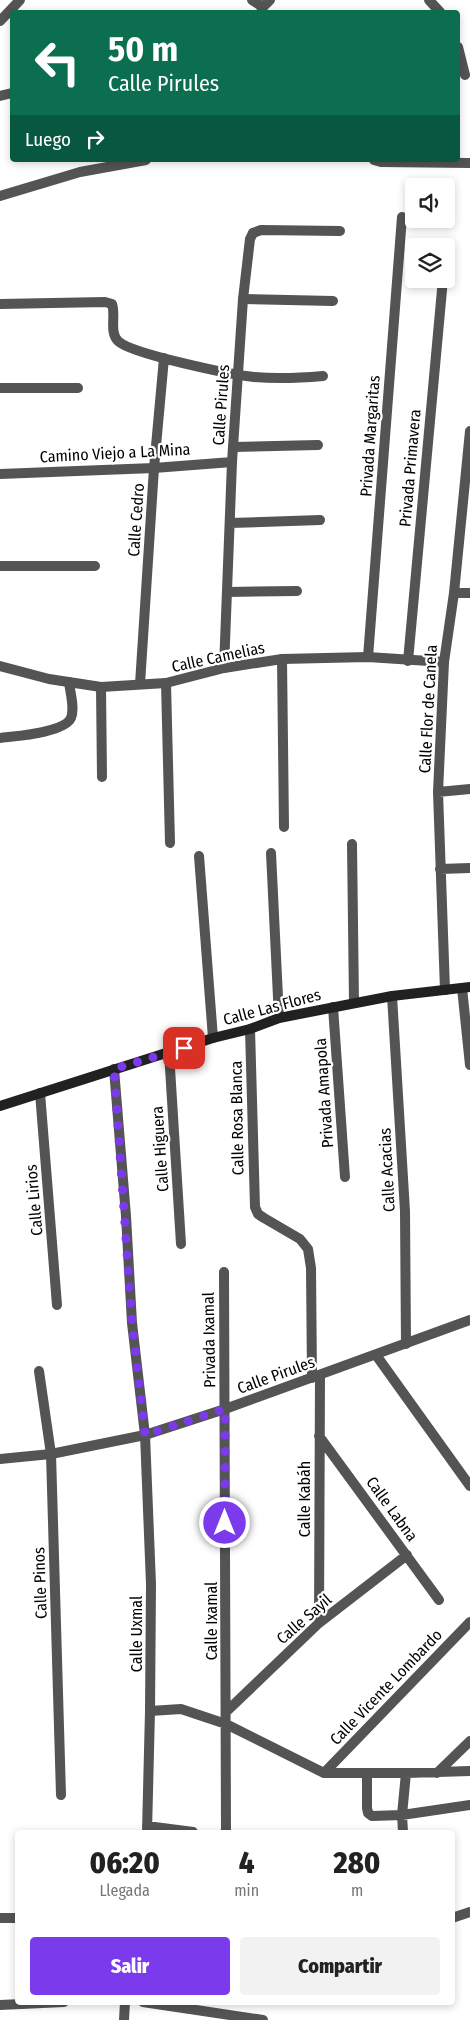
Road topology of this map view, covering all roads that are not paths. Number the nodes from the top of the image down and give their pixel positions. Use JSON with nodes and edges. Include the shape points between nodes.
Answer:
{"nodes":[{"id":1,"x":20,"y":0,"type":"edge"},
{"id":2,"x":252,"y":0,"type":"edge"},
{"id":3,"x":429,"y":0,"type":"edge"},
{"id":4,"x":265,"y":6,"type":"edge"},
{"id":5,"x":10,"y":10,"type":"edge"},
{"id":6,"x":10,"y":10,"type":"edge"},
{"id":7,"x":438,"y":10,"type":"edge"},
{"id":8,"x":0,"y":21,"type":"edge"},
{"id":9,"x":460,"y":56,"type":"edge"},
{"id":10,"x":464,"y":75,"type":"edge"},
{"id":11,"x":135,"y":162,"type":"edge"},
{"id":12,"x":382,"y":162,"type":"edge"},
{"id":13,"x":460,"y":162,"type":"edge"},
{"id":14,"x":0,"y":196,"type":"edge"},
{"id":15,"x":402,"y":217,"type":"dead end"},
{"id":16,"x":340,"y":231,"type":"dead end"},
{"id":17,"x":442,"y":288,"type":"edge"},
{"id":18,"x":243,"y":299,"type":"junction"},
{"id":19,"x":333,"y":301,"type":"dead end"},
{"id":20,"x":0,"y":304,"type":"edge"},
{"id":21,"x":164,"y":358,"type":"junction"},
{"id":22,"x":238,"y":374,"type":"junction"},
{"id":23,"x":323,"y":376,"type":"dead end"},
{"id":24,"x":0,"y":388,"type":"edge"},
{"id":25,"x":78,"y":388,"type":"dead end"},
{"id":26,"x":470,"y":431,"type":"edge"},
{"id":27,"x":318,"y":445,"type":"dead end"},
{"id":28,"x":233,"y":447,"type":"junction"},
{"id":29,"x":232,"y":462,"type":"junction"},
{"id":30,"x":154,"y":468,"type":"junction"},
{"id":31,"x":0,"y":474,"type":"edge"},
{"id":32,"x":467,"y":496,"type":"edge"},
{"id":33,"x":320,"y":520,"type":"dead end"},
{"id":34,"x":230,"y":523,"type":"junction"},
{"id":35,"x":0,"y":566,"type":"edge"},
{"id":36,"x":95,"y":566,"type":"dead end"},
{"id":37,"x":297,"y":591,"type":"dead end"},
{"id":38,"x":227,"y":592,"type":"junction"},
{"id":39,"x":454,"y":593,"type":"junction"},
{"id":40,"x":470,"y":593,"type":"edge"},
{"id":41,"x":368,"y":657,"type":"junction"},
{"id":42,"x":282,"y":659,"type":"junction"},
{"id":43,"x":408,"y":660,"type":"junction"},
{"id":44,"x":444,"y":662,"type":"junction"},
{"id":45,"x":0,"y":666,"type":"edge"},
{"id":46,"x":224,"y":668,"type":"junction"},
{"id":47,"x":69,"y":682,"type":"junction"},
{"id":48,"x":166,"y":683,"type":"junction"},
{"id":49,"x":140,"y":684,"type":"junction"},
{"id":50,"x":101,"y":687,"type":"junction"},
{"id":51,"x":0,"y":738,"type":"edge"},
{"id":52,"x":102,"y":777,"type":"dead end"},
{"id":53,"x":470,"y":790,"type":"edge"},
{"id":54,"x":438,"y":792,"type":"junction"},
{"id":55,"x":284,"y":827,"type":"dead end"},
{"id":56,"x":170,"y":844,"type":"dead end"},
{"id":57,"x":352,"y":844,"type":"dead end"},
{"id":58,"x":270,"y":852,"type":"dead end"},
{"id":59,"x":199,"y":856,"type":"dead end"},
{"id":60,"x":470,"y":868,"type":"edge"},
{"id":61,"x":440,"y":869,"type":"junction"},
{"id":62,"x":466,"y":987,"type":"edge"},
{"id":63,"x":445,"y":990,"type":"junction"},
{"id":64,"x":392,"y":996,"type":"junction"},
{"id":65,"x":354,"y":1003,"type":"junction"},
{"id":66,"x":333,"y":1007,"type":"junction"},
{"id":67,"x":279,"y":1018,"type":"junction"},
{"id":68,"x":250,"y":1029,"type":"junction"},
{"id":69,"x":213,"y":1038,"type":"junction"},
{"id":70,"x":169,"y":1052,"type":"junction"},
{"id":71,"x":470,"y":1065,"type":"edge"},
{"id":72,"x":114,"y":1069,"type":"junction"},
{"id":73,"x":40,"y":1093,"type":"junction"},
{"id":74,"x":0,"y":1106,"type":"edge"},
{"id":75,"x":344,"y":1176,"type":"dead end"},
{"id":76,"x":255,"y":1207,"type":"joint"},
{"id":77,"x":181,"y":1244,"type":"dead end"},
{"id":78,"x":224,"y":1272,"type":"dead end"},
{"id":79,"x":57,"y":1305,"type":"dead end"},
{"id":80,"x":470,"y":1320,"type":"edge"},
{"id":81,"x":406,"y":1344,"type":"junction"},
{"id":82,"x":376,"y":1355,"type":"junction"},
{"id":83,"x":39,"y":1371,"type":"dead end"},
{"id":84,"x":316,"y":1376,"type":"junction"},
{"id":85,"x":225,"y":1409,"type":"junction"},
{"id":86,"x":145,"y":1435,"type":"junction"},
{"id":87,"x":320,"y":1436,"type":"junction"},
{"id":88,"x":51,"y":1454,"type":"junction"},
{"id":89,"x":0,"y":1459,"type":"edge"},
{"id":90,"x":470,"y":1486,"type":"edge"},
{"id":91,"x":407,"y":1555,"type":"junction"},
{"id":92,"x":439,"y":1600,"type":"dead end"},
{"id":93,"x":470,"y":1622,"type":"edge"},
{"id":94,"x":319,"y":1623,"type":"junction"},
{"id":95,"x":150,"y":1711,"type":"junction"},
{"id":96,"x":226,"y":1712,"type":"junction"},
{"id":97,"x":226,"y":1724,"type":"junction"},
{"id":98,"x":470,"y":1741,"type":"edge"},
{"id":99,"x":470,"y":1771,"type":"edge"},
{"id":100,"x":324,"y":1773,"type":"junction"},
{"id":101,"x":437,"y":1773,"type":"junction"},
{"id":102,"x":367,"y":1774,"type":"junction"},
{"id":103,"x":406,"y":1774,"type":"junction"},
{"id":104,"x":61,"y":1795,"type":"dead end"},
{"id":105,"x":470,"y":1805,"type":"edge"},
{"id":106,"x":402,"y":1815,"type":"junction"},
{"id":107,"x":147,"y":1829,"type":"edge"},
{"id":108,"x":162,"y":1830,"type":"edge"},
{"id":109,"x":226,"y":1830,"type":"edge"},
{"id":110,"x":403,"y":1830,"type":"edge"},
{"id":111,"x":470,"y":1912,"type":"edge"},
{"id":112,"x":455,"y":1917,"type":"edge"},
{"id":113,"x":0,"y":1918,"type":"edge"},
{"id":114,"x":15,"y":1918,"type":"edge"},
{"id":115,"x":15,"y":2004,"type":"edge"},
{"id":116,"x":0,"y":2005,"type":"edge"},
{"id":117,"x":125,"y":2005,"type":"edge"},
{"id":118,"x":163,"y":2005,"type":"edge"},
{"id":119,"x":124,"y":2020,"type":"edge"},
{"id":120,"x":263,"y":2020,"type":"edge"}],
"edges":[{"from":1,"to":5,"type":"street"},
{"from":2,"to":4,"type":"street"},
{"from":3,"to":7,"type":"street"},
{"from":6,"to":8,"type":"street"},
{"from":9,"to":10,"type":"street"},
{"from":11,"to":14,"type":"street","via":[[80,172]]},
{"from":12,"to":13,"type":"street"},
{"from":15,"to":41,"type":"street","name":"Privada Margaritas"},
{"from":16,"to":18,"type":"street","name":"Calle Pirules","via":[[261,230],[253,233]]},
{"from":17,"to":43,"type":"street","name":"Privada Primavera"},
{"from":18,"to":19,"type":"street"},
{"from":18,"to":22,"type":"street","name":"Calle Pirules"},
{"from":20,"to":21,"type":"street","via":[[106,302],[112,304],[114,310],[116,339]]},
{"from":21,"to":22,"type":"street"},
{"from":21,"to":30,"type":"street","name":"Calle Cedro"},
{"from":22,"to":23,"type":"street","via":[[284,379]]},
{"from":22,"to":28,"type":"street","name":"Calle Pirules"},
{"from":24,"to":25,"type":"street"},
{"from":26,"to":32,"type":"street","name":"Calle Flor de Canela"},
{"from":27,"to":28,"type":"street"},
{"from":28,"to":29,"type":"street","name":"Calle Pirules"},
{"from":29,"to":30,"type":"street","name":"Camino Viejo a La Mina"},
{"from":29,"to":34,"type":"street","name":"Calle Pirules"},
{"from":30,"to":31,"type":"street","name":"Camino Viejo a La Mina"},
{"from":30,"to":49,"type":"street","name":"Calle Cedro"},
{"from":32,"to":39,"type":"street","name":"Calle Flor de Canela"},
{"from":33,"to":34,"type":"street"},
{"from":34,"to":38,"type":"street","name":"Calle Pirules"},
{"from":35,"to":36,"type":"street"},
{"from":37,"to":38,"type":"street"},
{"from":38,"to":46,"type":"street","name":"Calle Pirules"},
{"from":39,"to":40,"type":"street"},
{"from":39,"to":44,"type":"street","name":"Calle Flor de Canela"},
{"from":41,"to":42,"type":"street","name":"Calle Camelias"},
{"from":41,"to":43,"type":"street","name":"Calle Camelias"},
{"from":42,"to":46,"type":"street","name":"Calle Camelias"},
{"from":42,"to":55,"type":"street"},
{"from":43,"to":44,"type":"street","name":"Calle Camelias"},
{"from":44,"to":54,"type":"street","name":"Calle Flor de Canela"},
{"from":45,"to":47,"type":"street","name":"Calle Camelias"},
{"from":46,"to":48,"type":"street","name":"Calle Camelias"},
{"from":47,"to":50,"type":"street","name":"Calle Camelias"},
{"from":47,"to":51,"type":"street","via":[[72,707],[67,723],[57,728]]},
{"from":48,"to":49,"type":"street","name":"Calle Camelias"},
{"from":48,"to":56,"type":"street"},
{"from":49,"to":50,"type":"street","name":"Calle Camelias"},
{"from":50,"to":52,"type":"street"},
{"from":53,"to":54,"type":"street"},
{"from":54,"to":61,"type":"street","name":"Calle Flor de Canela"},
{"from":57,"to":65,"type":"street"},
{"from":58,"to":67,"type":"street"},
{"from":59,"to":69,"type":"street"},
{"from":60,"to":61,"type":"street"},
{"from":61,"to":63,"type":"street","name":"Calle Flor de Canela"},
{"from":62,"to":63,"type":"main road","name":"Calle Las Flores"},
{"from":62,"to":71,"type":"street"},
{"from":63,"to":64,"type":"main road","name":"Calle Las Flores"},
{"from":64,"to":65,"type":"main road","name":"Calle Las Flores"},
{"from":64,"to":81,"type":"street","name":"Calle Acacias","via":[[405,1211]]},
{"from":65,"to":66,"type":"main road","name":"Calle Las Flores"},
{"from":66,"to":67,"type":"main road","name":"Calle Las Flores"},
{"from":66,"to":75,"type":"street","name":"Privada Amapola"},
{"from":67,"to":68,"type":"main road","name":"Calle Las Flores"},
{"from":68,"to":69,"type":"main road","name":"Calle Las Flores"},
{"from":68,"to":76,"type":"street","name":"Calle Rosa Blanca"},
{"from":69,"to":70,"type":"main road","name":"Calle Las Flores"},
{"from":70,"to":72,"type":"main road","name":"Calle Las Flores"},
{"from":70,"to":77,"type":"street","name":"Calle Higuera"},
{"from":72,"to":73,"type":"main road","name":"Calle Las Flores"},
{"from":72,"to":86,"type":"street","name":"Calle Uxmal","via":[[132,1323]]},
{"from":73,"to":74,"type":"main road","name":"Calle Las Flores"},
{"from":73,"to":79,"type":"street","name":"Calle Lirios"},
{"from":76,"to":84,"type":"street","name":"Calle Kabáh","via":[[264,1218],[300,1239],[308,1250]]},
{"from":78,"to":85,"type":"street","name":"Privada Ixamal"},
{"from":80,"to":81,"type":"street","name":"Calle Pirules"},
{"from":81,"to":82,"type":"street","name":"Calle Pirules"},
{"from":82,"to":84,"type":"street","name":"Calle Pirules"},
{"from":82,"to":90,"type":"street"},
{"from":83,"to":88,"type":"street","name":"Calle Pinos"},
{"from":84,"to":85,"type":"street","name":"Calle Pirules"},
{"from":84,"to":87,"type":"street","name":"Calle Kabáh"},
{"from":85,"to":86,"type":"street","name":"Calle Pirules"},
{"from":85,"to":96,"type":"street","name":"Calle Ixamal"},
{"from":86,"to":88,"type":"street","name":"Calle Pirules"},
{"from":86,"to":95,"type":"street","name":"Calle Uxmal","via":[[151,1584]]},
{"from":87,"to":91,"type":"street","name":"Calle Labna"},
{"from":87,"to":94,"type":"street","name":"Calle Kabáh"},
{"from":88,"to":89,"type":"street","name":"Calle Pirules"},
{"from":88,"to":104,"type":"street","name":"Calle Pinos"},
{"from":91,"to":92,"type":"street","name":"Calle Labna"},
{"from":91,"to":94,"type":"street","name":"Calle Sayil"},
{"from":93,"to":100,"type":"street","name":"Calle Vicente Lombardo"},
{"from":94,"to":96,"type":"street","name":"Calle Sayil"},
{"from":95,"to":97,"type":"street","via":[[181,1709]]},
{"from":95,"to":107,"type":"street","name":"Calle Uxmal"},
{"from":96,"to":97,"type":"street","name":"Calle Ixamal"},
{"from":97,"to":100,"type":"street"},
{"from":97,"to":109,"type":"street","name":"Calle Ixamal"},
{"from":98,"to":101,"type":"street"},
{"from":99,"to":101,"type":"street"},
{"from":100,"to":102,"type":"street"},
{"from":101,"to":103,"type":"street"},
{"from":102,"to":103,"type":"street"},
{"from":102,"to":106,"type":"street","via":[[368,1813],[377,1817]]},
{"from":103,"to":106,"type":"street"},
{"from":105,"to":106,"type":"street"},
{"from":106,"to":110,"type":"street"},
{"from":107,"to":108,"type":"street"},
{"from":111,"to":112,"type":"street"},
{"from":113,"to":114,"type":"street"},
{"from":115,"to":116,"type":"street"},
{"from":117,"to":119,"type":"street"},
{"from":118,"to":120,"type":"street"}]}
